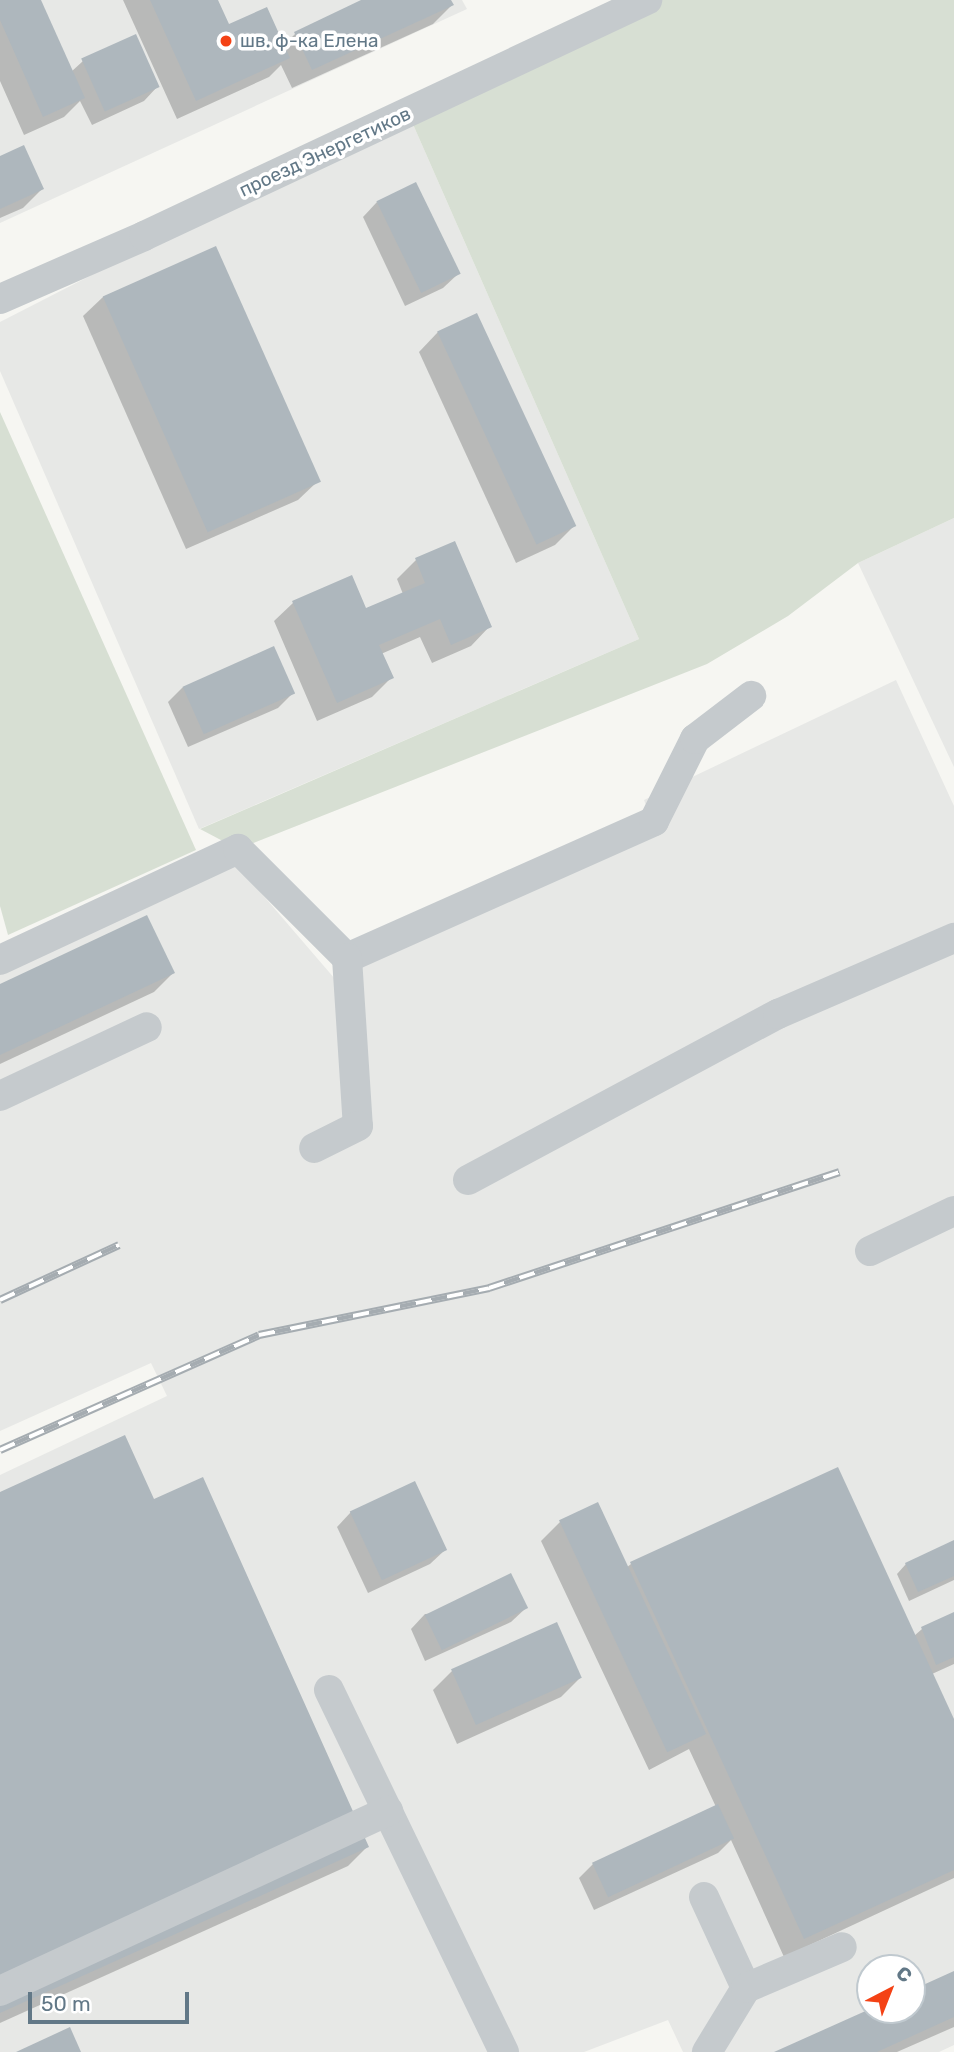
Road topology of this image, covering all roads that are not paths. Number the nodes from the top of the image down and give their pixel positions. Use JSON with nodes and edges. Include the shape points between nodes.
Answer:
{"nodes":[{"id":1,"x":647,"y":0,"type":"edge"},
{"id":2,"x":0,"y":299,"type":"edge"},
{"id":3,"x":751,"y":696,"type":"dead end"},
{"id":4,"x":954,"y":938,"type":"edge"},
{"id":5,"x":347,"y":958,"type":"junction"},
{"id":6,"x":0,"y":960,"type":"edge"},
{"id":7,"x":147,"y":1027,"type":"dead end"},
{"id":8,"x":0,"y":1096,"type":"edge"},
{"id":9,"x":314,"y":1148,"type":"dead end"},
{"id":10,"x":468,"y":1180,"type":"dead end"},
{"id":11,"x":954,"y":1210,"type":"edge"},
{"id":12,"x":870,"y":1251,"type":"dead end"},
{"id":13,"x":329,"y":1689,"type":"dead end"},
{"id":14,"x":388,"y":1811,"type":"junction"},
{"id":15,"x":704,"y":1897,"type":"dead end"},
{"id":16,"x":842,"y":1948,"type":"dead end"},
{"id":17,"x":746,"y":1988,"type":"junction"},
{"id":18,"x":0,"y":1991,"type":"edge"},
{"id":19,"x":504,"y":2052,"type":"edge"},
{"id":20,"x":707,"y":2052,"type":"edge"}],
"edges":[{"from":1,"to":2,"type":"street","name":"проезд Энергетиков"},
{"from":3,"to":5,"type":"street","via":[[695,739],[654,821]]},
{"from":4,"to":10,"type":"street","via":[[778,1014]]},
{"from":5,"to":6,"type":"street","via":[[238,849]]},
{"from":5,"to":9,"type":"street","via":[[358,1126]]},
{"from":7,"to":8,"type":"street"},
{"from":11,"to":12,"type":"street"},
{"from":13,"to":14,"type":"street"},
{"from":14,"to":18,"type":"street"},
{"from":14,"to":19,"type":"street"},
{"from":15,"to":17,"type":"street"},
{"from":16,"to":17,"type":"street"},
{"from":17,"to":20,"type":"street"}]}
